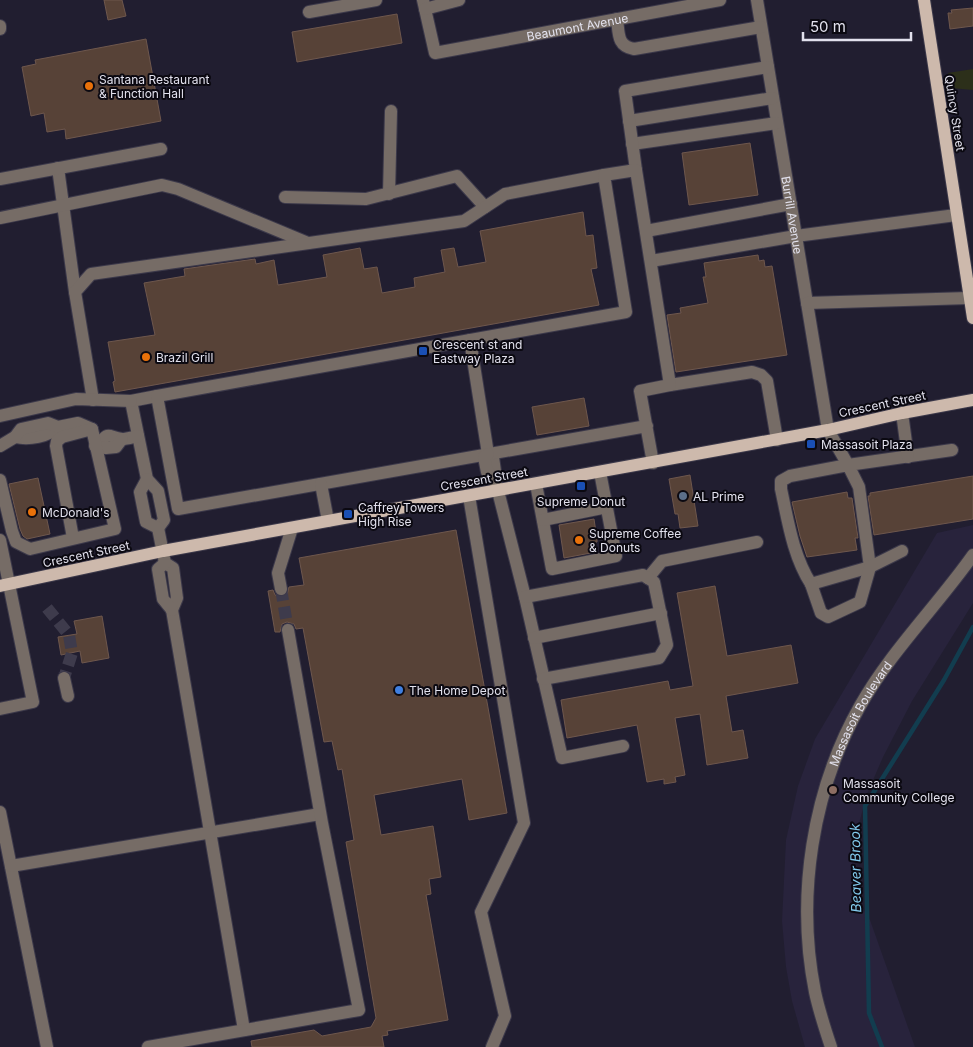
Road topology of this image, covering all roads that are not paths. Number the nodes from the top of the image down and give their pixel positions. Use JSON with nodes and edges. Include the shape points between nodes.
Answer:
{"nodes":[{"id":1,"x":376,"y":0,"type":"edge"},
{"id":2,"x":459,"y":0,"type":"edge"},
{"id":3,"x":720,"y":0,"type":"edge"},
{"id":4,"x":757,"y":0,"type":"edge"},
{"id":5,"x":924,"y":0,"type":"edge"},
{"id":6,"x":424,"y":5,"type":"edge"},
{"id":7,"x":310,"y":12,"type":"dead end"},
{"id":8,"x":617,"y":19,"type":"junction"},
{"id":9,"x":761,"y":27,"type":"junction"},
{"id":10,"x":768,"y":67,"type":"junction"},
{"id":11,"x":773,"y":98,"type":"junction"},
{"id":12,"x":391,"y":112,"type":"dead end"},
{"id":13,"x":629,"y":121,"type":"junction"},
{"id":14,"x":777,"y":123,"type":"junction"},
{"id":15,"x":632,"y":144,"type":"junction"},
{"id":16,"x":162,"y":149,"type":"dead end"},
{"id":17,"x":58,"y":168,"type":"junction"},
{"id":18,"x":636,"y":170,"type":"junction"},
{"id":19,"x":604,"y":176,"type":"junction"},
{"id":20,"x":0,"y":179,"type":"edge"},
{"id":21,"x":389,"y":194,"type":"junction"},
{"id":22,"x":285,"y":197,"type":"dead end"},
{"id":23,"x":790,"y":204,"type":"junction"},
{"id":24,"x":63,"y":205,"type":"junction"},
{"id":25,"x":485,"y":207,"type":"junction"},
{"id":26,"x":956,"y":215,"type":"junction"},
{"id":27,"x":0,"y":218,"type":"edge"},
{"id":28,"x":646,"y":231,"type":"junction"},
{"id":29,"x":796,"y":236,"type":"junction"},
{"id":30,"x":308,"y":243,"type":"junction"},
{"id":31,"x":651,"y":261,"type":"junction"},
{"id":32,"x":75,"y":292,"type":"junction"},
{"id":33,"x":970,"y":295,"type":"edge"},
{"id":34,"x":807,"y":303,"type":"junction"},
{"id":35,"x":973,"y":318,"type":"edge"},
{"id":36,"x":470,"y":340,"type":"junction"},
{"id":37,"x":670,"y":385,"type":"junction"},
{"id":38,"x":157,"y":396,"type":"junction"},
{"id":39,"x":93,"y":400,"type":"junction"},
{"id":40,"x":973,"y":400,"type":"edge"},
{"id":41,"x":131,"y":401,"type":"junction"},
{"id":42,"x":902,"y":413,"type":"junction"},
{"id":43,"x":0,"y":416,"type":"edge"},
{"id":44,"x":647,"y":426,"type":"junction"},
{"id":45,"x":92,"y":429,"type":"junction"},
{"id":46,"x":828,"y":430,"type":"junction"},
{"id":47,"x":138,"y":436,"type":"junction"},
{"id":48,"x":777,"y":440,"type":"junction"},
{"id":49,"x":96,"y":445,"type":"junction"},
{"id":50,"x":0,"y":446,"type":"edge"},
{"id":51,"x":952,"y":450,"type":"dead end"},
{"id":52,"x":488,"y":454,"type":"junction"},
{"id":53,"x":908,"y":456,"type":"junction"},
{"id":54,"x":653,"y":462,"type":"junction"},
{"id":55,"x":848,"y":465,"type":"junction"},
{"id":56,"x":600,"y":472,"type":"junction"},
{"id":57,"x":147,"y":479,"type":"junction"},
{"id":58,"x":0,"y":480,"type":"edge"},
{"id":59,"x":321,"y":484,"type":"junction"},
{"id":60,"x":536,"y":484,"type":"junction"},
{"id":61,"x":498,"y":491,"type":"junction"},
{"id":62,"x":469,"y":496,"type":"junction"},
{"id":63,"x":607,"y":509,"type":"junction"},
{"id":64,"x":543,"y":520,"type":"junction"},
{"id":65,"x":328,"y":522,"type":"junction"},
{"id":66,"x":158,"y":528,"type":"junction"},
{"id":67,"x":292,"y":528,"type":"junction"},
{"id":68,"x":73,"y":538,"type":"junction"},
{"id":69,"x":15,"y":540,"type":"junction"},
{"id":70,"x":0,"y":542,"type":"edge"},
{"id":71,"x":757,"y":542,"type":"dead end"},
{"id":72,"x":902,"y":551,"type":"dead end"},
{"id":73,"x":973,"y":555,"type":"edge"},
{"id":74,"x":164,"y":557,"type":"junction"},
{"id":75,"x":870,"y":567,"type":"junction"},
{"id":76,"x":648,"y":578,"type":"junction"},
{"id":77,"x":810,"y":584,"type":"junction"},
{"id":78,"x":4,"y":585,"type":"edge"},
{"id":79,"x":280,"y":585,"type":"tunnel mouth"},
{"id":80,"x":526,"y":597,"type":"junction"},
{"id":81,"x":661,"y":613,"type":"junction"},
{"id":82,"x":288,"y":630,"type":"tunnel mouth"},
{"id":83,"x":534,"y":638,"type":"junction"},
{"id":84,"x":64,"y":678,"type":"tunnel mouth"},
{"id":85,"x":543,"y":679,"type":"junction"},
{"id":86,"x":68,"y":696,"type":"dead end"},
{"id":87,"x":0,"y":708,"type":"edge"},
{"id":88,"x":623,"y":746,"type":"dead end"},
{"id":89,"x":0,"y":812,"type":"edge"},
{"id":90,"x":320,"y":814,"type":"junction"},
{"id":91,"x":210,"y":831,"type":"junction"},
{"id":92,"x":11,"y":866,"type":"junction"},
{"id":93,"x":244,"y":1030,"type":"junction"},
{"id":94,"x":47,"y":1047,"type":"edge"},
{"id":95,"x":148,"y":1047,"type":"edge"},
{"id":96,"x":492,"y":1047,"type":"edge"},
{"id":97,"x":831,"y":1047,"type":"edge"}],
"edges":[{"from":1,"to":7,"type":"street"},
{"from":2,"to":6,"type":"street"},
{"from":3,"to":8,"type":"street","name":"Beaumont Avenue"},
{"from":4,"to":9,"type":"street","name":"Burrill Avenue"},
{"from":5,"to":26,"type":"main road","name":"Quincy Street"},
{"from":6,"to":8,"type":"street","name":"Beaumont Avenue","via":[[435,53]]},
{"from":8,"to":9,"type":"street","via":[[620,42],[626,48],[634,49]]},
{"from":9,"to":10,"type":"street","name":"Burrill Avenue"},
{"from":10,"to":11,"type":"street","name":"Burrill Avenue"},
{"from":10,"to":13,"type":"street","via":[[625,91]]},
{"from":11,"to":13,"type":"street"},
{"from":11,"to":14,"type":"street","name":"Burrill Avenue"},
{"from":12,"to":21,"type":"street"},
{"from":13,"to":15,"type":"street"},
{"from":14,"to":15,"type":"street"},
{"from":14,"to":23,"type":"street","name":"Burrill Avenue"},
{"from":15,"to":18,"type":"street"},
{"from":16,"to":17,"type":"street"},
{"from":17,"to":20,"type":"street"},
{"from":17,"to":24,"type":"street"},
{"from":18,"to":19,"type":"street"},
{"from":18,"to":28,"type":"street"},
{"from":19,"to":25,"type":"street","via":[[505,194]]},
{"from":19,"to":36,"type":"street","via":[[626,312]]},
{"from":21,"to":22,"type":"street","via":[[366,199]]},
{"from":21,"to":25,"type":"street","via":[[456,176]]},
{"from":23,"to":28,"type":"street"},
{"from":23,"to":29,"type":"street","name":"Burrill Avenue"},
{"from":24,"to":27,"type":"street"},
{"from":24,"to":30,"type":"street","via":[[162,185]]},
{"from":24,"to":32,"type":"street"},
{"from":25,"to":30,"type":"street","via":[[464,222]]},
{"from":26,"to":29,"type":"street"},
{"from":26,"to":33,"type":"main road","name":"Quincy Street"},
{"from":28,"to":31,"type":"street"},
{"from":29,"to":31,"type":"street"},
{"from":29,"to":34,"type":"street","name":"Burrill Avenue"},
{"from":30,"to":32,"type":"street","via":[[91,274]]},
{"from":31,"to":37,"type":"street"},
{"from":32,"to":39,"type":"street"},
{"from":33,"to":34,"type":"street"},
{"from":33,"to":35,"type":"main road","name":"Quincy Street"},
{"from":34,"to":46,"type":"street","name":"Burrill Avenue"},
{"from":36,"to":38,"type":"street"},
{"from":36,"to":52,"type":"street"},
{"from":37,"to":44,"type":"street","via":[[640,391]]},
{"from":37,"to":48,"type":"street","via":[[752,372],[761,375],[767,381]]},
{"from":38,"to":41,"type":"street"},
{"from":38,"to":59,"type":"street","via":[[178,509]]},
{"from":39,"to":41,"type":"street"},
{"from":39,"to":43,"type":"street","via":[[76,399]]},
{"from":40,"to":42,"type":"main road","name":"Crescent Street"},
{"from":41,"to":47,"type":"street"},
{"from":42,"to":46,"type":"main road","name":"Crescent Street"},
{"from":42,"to":53,"type":"street"},
{"from":44,"to":52,"type":"street"},
{"from":44,"to":54,"type":"street"},
{"from":45,"to":49,"type":"street"},
{"from":45,"to":50,"type":"street","via":[[78,424],[58,427],[48,423],[21,429],[16,437]]},
{"from":45,"to":68,"type":"street","via":[[62,437],[56,446]]},
{"from":46,"to":48,"type":"main road","name":"Crescent Street"},
{"from":46,"to":55,"type":"street"},
{"from":47,"to":49,"type":"street","via":[[122,439],[116,447]]},
{"from":47,"to":57,"type":"street"},
{"from":48,"to":54,"type":"main road","name":"Crescent Street"},
{"from":49,"to":68,"type":"street","via":[[115,529]]},
{"from":51,"to":53,"type":"street"},
{"from":52,"to":59,"type":"street"},
{"from":52,"to":61,"type":"street","via":[[493,457],[496,471],[493,476]]},
{"from":53,"to":55,"type":"street"},
{"from":54,"to":56,"type":"main road","name":"Crescent Street"},
{"from":55,"to":75,"type":"street","via":[[858,488]]},
{"from":55,"to":77,"type":"street","via":[[781,480],[788,523]]},
{"from":56,"to":60,"type":"main road","name":"Crescent Street"},
{"from":56,"to":63,"type":"street"},
{"from":57,"to":66,"type":"street","via":[[158,491],[164,520]]},
{"from":57,"to":66,"type":"street","via":[[140,492],[146,522]]},
{"from":58,"to":69,"type":"street"},
{"from":59,"to":65,"type":"street"},
{"from":60,"to":61,"type":"main road","name":"Crescent Street"},
{"from":60,"to":64,"type":"street"},
{"from":61,"to":62,"type":"main road","name":"Crescent Street"},
{"from":61,"to":80,"type":"street"},
{"from":62,"to":65,"type":"main road","name":"Crescent Street"},
{"from":62,"to":96,"type":"street","via":[[524,823],[481,912],[504,1016]]},
{"from":63,"to":64,"type":"street"},
{"from":63,"to":64,"type":"street","via":[[616,556],[552,569]]},
{"from":65,"to":67,"type":"main road","name":"Crescent Street"},
{"from":66,"to":74,"type":"street"},
{"from":67,"to":74,"type":"main road","name":"Crescent Street"},
{"from":67,"to":79,"type":"street","via":[[278,572]]},
{"from":68,"to":69,"type":"street","via":[[30,548]]},
{"from":69,"to":70,"type":"street"},
{"from":70,"to":78,"type":"street"},
{"from":71,"to":76,"type":"street","via":[[662,560]]},
{"from":72,"to":75,"type":"street"},
{"from":73,"to":97,"type":"street","name":"Massasoit Boulevard","via":[[921,619],[860,706],[842,744],[819,811],[808,893],[808,940],[815,992]]},
{"from":74,"to":78,"type":"main road","name":"Crescent Street"},
{"from":74,"to":91,"type":"street","via":[[173,568],[177,598],[172,610]]},
{"from":75,"to":77,"type":"street"},
{"from":75,"to":77,"type":"street","via":[[860,602],[828,617],[821,612]]},
{"from":76,"to":80,"type":"street","via":[[643,575]]},
{"from":76,"to":81,"type":"street","via":[[654,582]]},
{"from":78,"to":87,"type":"street","via":[[33,702]]},
{"from":80,"to":83,"type":"street"},
{"from":81,"to":83,"type":"street"},
{"from":81,"to":85,"type":"street","via":[[667,645],[659,658]]},
{"from":82,"to":90,"type":"street"},
{"from":83,"to":85,"type":"street"},
{"from":84,"to":86,"type":"street"},
{"from":85,"to":88,"type":"street","via":[[562,758]]},
{"from":89,"to":92,"type":"street"},
{"from":90,"to":91,"type":"street"},
{"from":90,"to":93,"type":"street","via":[[359,1010]]},
{"from":91,"to":92,"type":"street"},
{"from":91,"to":93,"type":"street"},
{"from":92,"to":94,"type":"street"},
{"from":93,"to":95,"type":"street"}]}
